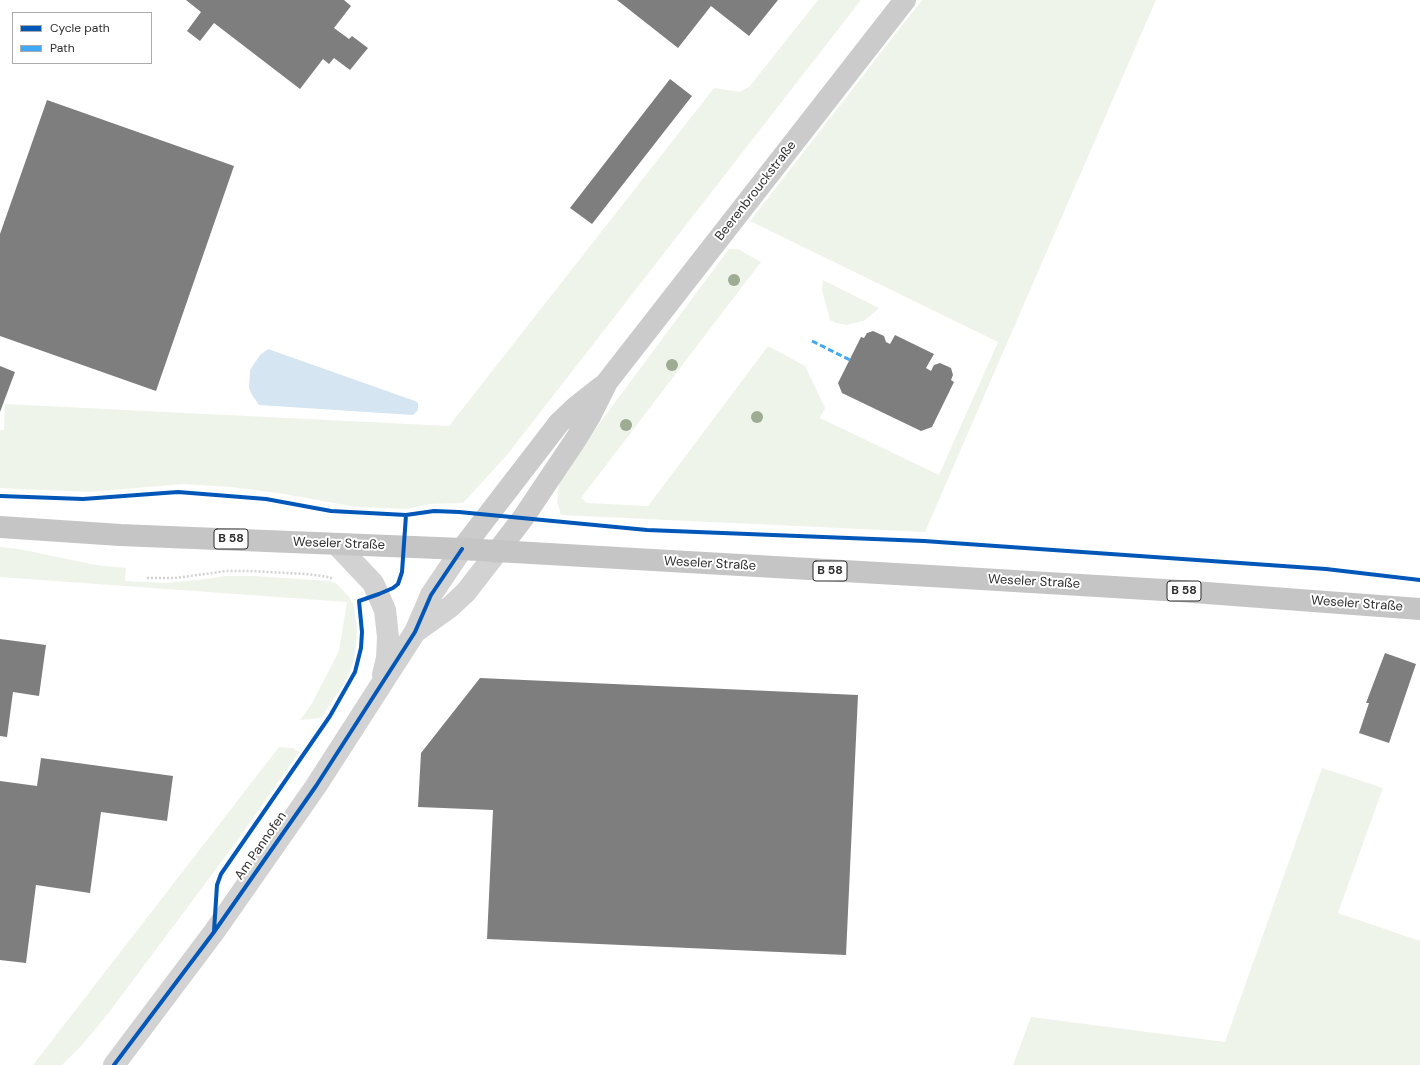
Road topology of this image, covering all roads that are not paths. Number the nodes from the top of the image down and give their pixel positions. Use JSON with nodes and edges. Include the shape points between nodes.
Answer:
{"nodes":[{"id":1,"x":905,"y":0,"type":"edge"},
{"id":2,"x":607,"y":382,"type":"junction"},
{"id":3,"x":0,"y":527,"type":"edge"},
{"id":4,"x":336,"y":544,"type":"junction"},
{"id":5,"x":462,"y":549,"type":"junction"},
{"id":6,"x":497,"y":552,"type":"junction"},
{"id":7,"x":1420,"y":609,"type":"edge"},
{"id":8,"x":415,"y":632,"type":"junction"},
{"id":9,"x":381,"y":684,"type":"junction"},
{"id":10,"x":114,"y":1065,"type":"edge"}],
"edges":[{"from":1,"to":2,"type":"main road","name":"Beerenbrouckstraße"},
{"from":2,"to":5,"type":"main road","name":"Beerenbrouckstraße","via":[[559,423]]},
{"from":2,"to":6,"type":"main road","name":"Beerenbrouckstraße","via":[[576,439]]},
{"from":3,"to":4,"type":"main road","name":"Weseler Straße","number":"B 58"},
{"from":4,"to":5,"type":"main road","name":"Weseler Straße","number":"B 58"},
{"from":4,"to":9,"type":"street","via":[[373,583],[385,610],[387,658]]},
{"from":5,"to":6,"type":"main road","name":"Weseler Straße","number":"B 58"},
{"from":5,"to":8,"type":"street","via":[[431,595]]},
{"from":6,"to":7,"type":"main road","name":"Weseler Straße","number":"B 58","via":[[1172,590]]},
{"from":6,"to":8,"type":"street","via":[[466,592]]},
{"from":8,"to":9,"type":"street","name":"Am Pannofen"},
{"from":9,"to":10,"type":"street","name":"Am Pannofen","via":[[316,786],[214,932]]}]}
